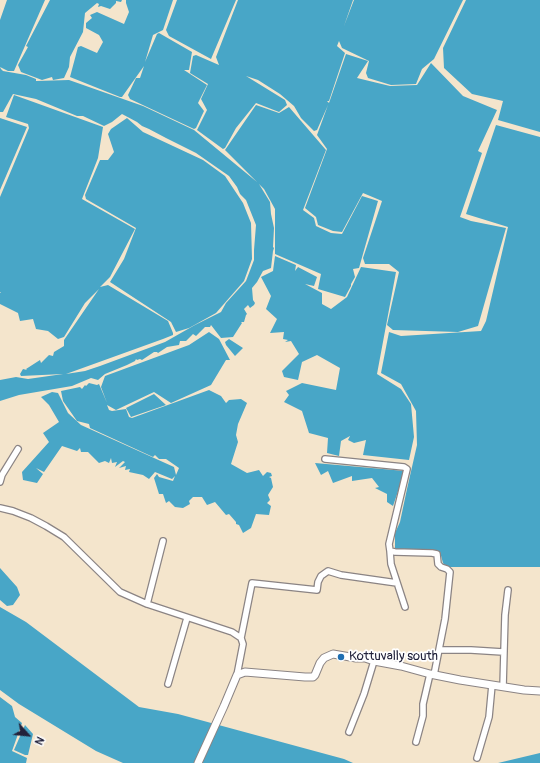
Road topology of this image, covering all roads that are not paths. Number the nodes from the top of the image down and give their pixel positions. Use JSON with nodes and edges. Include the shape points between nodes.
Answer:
{"nodes":[{"id":1,"x":18,"y":449,"type":"dead end"},
{"id":2,"x":325,"y":459,"type":"dead end"},
{"id":3,"x":0,"y":482,"type":"edge"},
{"id":4,"x":0,"y":508,"type":"edge"},
{"id":5,"x":163,"y":541,"type":"dead end"},
{"id":6,"x":390,"y":551,"type":"junction"},
{"id":7,"x":397,"y":583,"type":"junction"},
{"id":8,"x":508,"y":590,"type":"dead end"},
{"id":9,"x":147,"y":604,"type":"junction"},
{"id":10,"x":406,"y":607,"type":"dead end"},
{"id":11,"x":187,"y":618,"type":"junction"},
{"id":12,"x":241,"y":638,"type":"junction"},
{"id":13,"x":439,"y":650,"type":"junction"},
{"id":14,"x":503,"y":652,"type":"junction"},
{"id":15,"x":374,"y":661,"type":"junction"},
{"id":16,"x":432,"y":674,"type":"junction"},
{"id":17,"x":237,"y":675,"type":"junction"},
{"id":18,"x":168,"y":684,"type":"dead end"},
{"id":19,"x":492,"y":685,"type":"junction"},
{"id":20,"x":503,"y":687,"type":"junction"},
{"id":21,"x":540,"y":691,"type":"edge"},
{"id":22,"x":349,"y":732,"type":"dead end"},
{"id":23,"x":416,"y":742,"type":"dead end"},
{"id":24,"x":477,"y":758,"type":"dead end"},
{"id":25,"x":198,"y":763,"type":"edge"}],
"edges":[{"from":1,"to":3,"type":"street"},
{"from":2,"to":6,"type":"street","via":[[404,466],[407,469],[389,544]]},
{"from":4,"to":9,"type":"street","via":[[31,518],[64,537],[120,592]]},
{"from":5,"to":9,"type":"street"},
{"from":6,"to":7,"type":"street"},
{"from":6,"to":13,"type":"street","via":[[437,554],[438,564],[450,572]]},
{"from":7,"to":10,"type":"street"},
{"from":7,"to":12,"type":"street","via":[[341,575],[328,570],[321,576],[317,590],[252,583]]},
{"from":8,"to":14,"type":"street"},
{"from":9,"to":11,"type":"street"},
{"from":11,"to":12,"type":"street","via":[[232,632]]},
{"from":11,"to":18,"type":"street"},
{"from":12,"to":17,"type":"street","via":[[243,644]]},
{"from":13,"to":14,"type":"street"},
{"from":13,"to":16,"type":"street"},
{"from":14,"to":20,"type":"street"},
{"from":15,"to":16,"type":"main road"},
{"from":15,"to":17,"type":"main road","via":[[333,654],[320,662],[313,677],[245,672]]},
{"from":15,"to":22,"type":"street"},
{"from":16,"to":19,"type":"main road"},
{"from":16,"to":23,"type":"street"},
{"from":17,"to":25,"type":"main road"},
{"from":19,"to":20,"type":"main road"},
{"from":19,"to":24,"type":"street","via":[[489,717]]},
{"from":20,"to":21,"type":"main road"}]}
